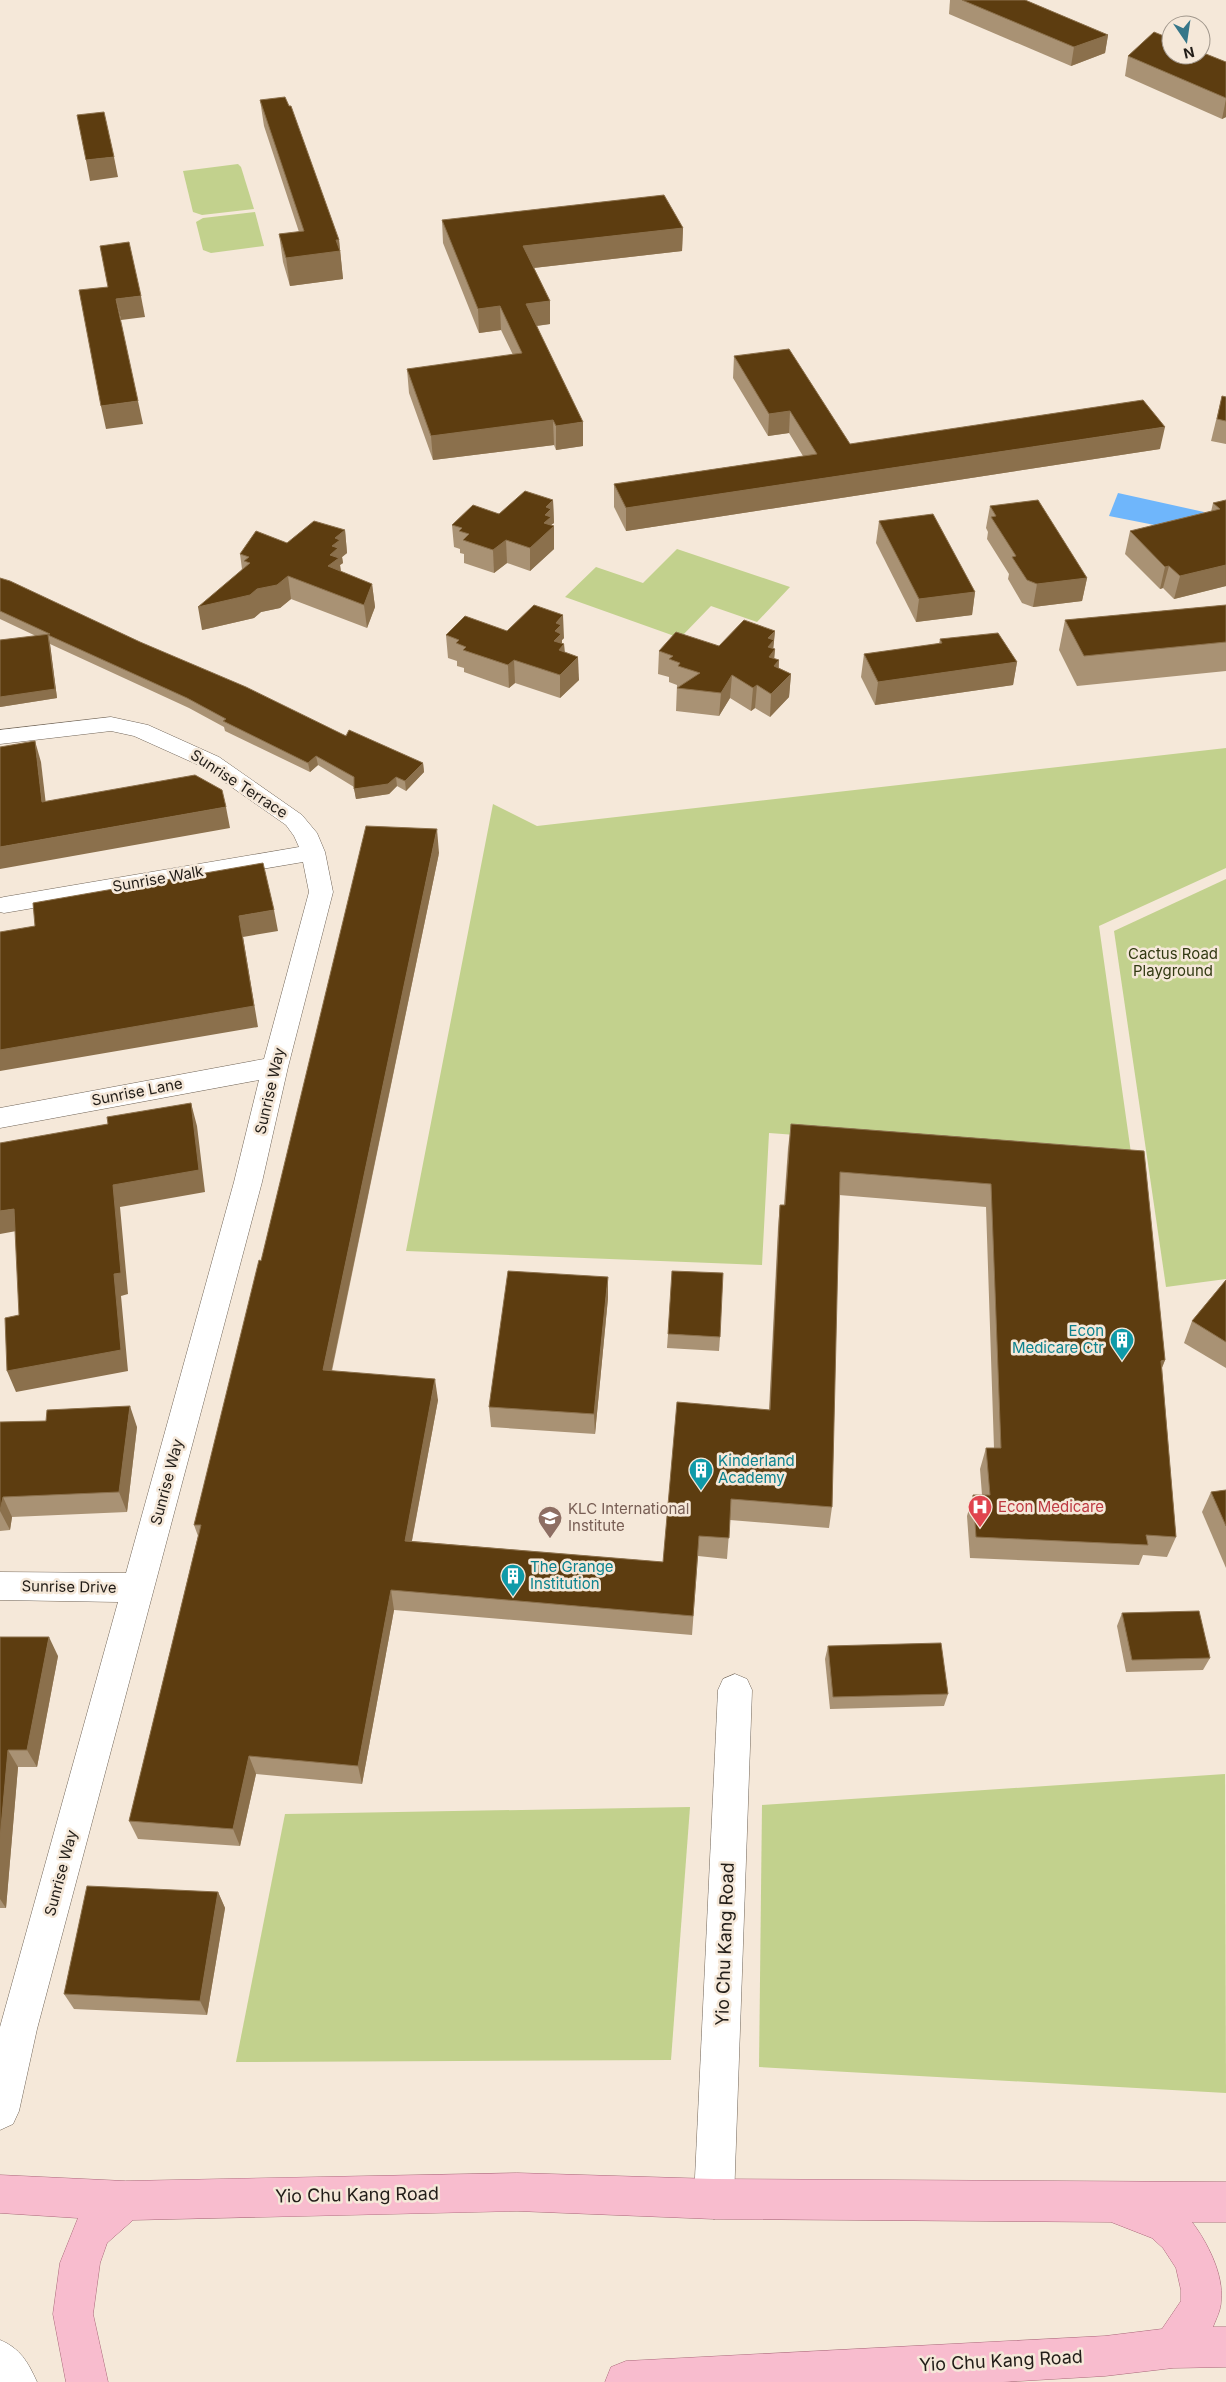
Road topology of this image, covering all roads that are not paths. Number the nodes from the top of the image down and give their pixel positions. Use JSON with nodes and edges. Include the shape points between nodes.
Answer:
{"nodes":[{"id":1,"x":0,"y":737,"type":"edge"},
{"id":2,"x":313,"y":852,"type":"junction"},
{"id":3,"x":4,"y":905,"type":"dead end"},
{"id":4,"x":275,"y":1067,"type":"junction"},
{"id":5,"x":0,"y":1118,"type":"edge"},
{"id":6,"x":0,"y":1586,"type":"edge"},
{"id":7,"x":137,"y":1588,"type":"junction"},
{"id":8,"x":735,"y":1690,"type":"dead end"},
{"id":9,"x":9,"y":2029,"type":"edge"},
{"id":10,"x":0,"y":2112,"type":"edge"},
{"id":11,"x":0,"y":2194,"type":"edge"},
{"id":12,"x":714,"y":2199,"type":"junction"},
{"id":13,"x":125,"y":2202,"type":"junction"},
{"id":14,"x":1226,"y":2202,"type":"edge"},
{"id":15,"x":1114,"y":2203,"type":"junction"},
{"id":16,"x":1226,"y":2347,"type":"edge"},
{"id":17,"x":1173,"y":2348,"type":"junction"},
{"id":18,"x":0,"y":2360,"type":"edge"},
{"id":19,"x":16,"y":2382,"type":"edge"},
{"id":20,"x":87,"y":2382,"type":"edge"},
{"id":21,"x":626,"y":2382,"type":"edge"}],
"edges":[{"from":1,"to":2,"type":"street","name":"Sunrise Terrace","via":[[111,724],[140,730],[211,762],[279,809],[305,833]]},
{"from":2,"to":3,"type":"street","name":"Sunrise Walk"},
{"from":2,"to":4,"type":"street","name":"Sunrise Way","via":[[321,892]]},
{"from":4,"to":5,"type":"street","name":"Sunrise Lane"},
{"from":4,"to":7,"type":"street","name":"Sunrise Way","via":[[246,1192]]},
{"from":6,"to":7,"type":"street","name":"Sunrise Drive"},
{"from":7,"to":9,"type":"street","name":"Sunrise Way"},
{"from":8,"to":12,"type":"street","name":"Yio Chu Kang Road"},
{"from":9,"to":10,"type":"street","name":"Sunrise Way"},
{"from":11,"to":13,"type":"main road","name":"Yio Chu Kang Road"},
{"from":12,"to":13,"type":"main road","name":"Yio Chu Kang Road","via":[[517,2192]]},
{"from":12,"to":15,"type":"main road","name":"Yio Chu Kang Road"},
{"from":13,"to":20,"type":"main road","via":[[93,2230],[80,2263],[73,2314]]},
{"from":14,"to":15,"type":"main road","name":"Yio Chu Kang Road"},
{"from":15,"to":17,"type":"main road","via":[[1169,2226],[1187,2247],[1194,2262],[1200,2284],[1200,2310]]},
{"from":16,"to":17,"type":"main road","name":"Yio Chu Kang Road"},
{"from":17,"to":21,"type":"main road","name":"Yio Chu Kang Road","via":[[1096,2356]]},
{"from":18,"to":19,"type":"street"}]}
